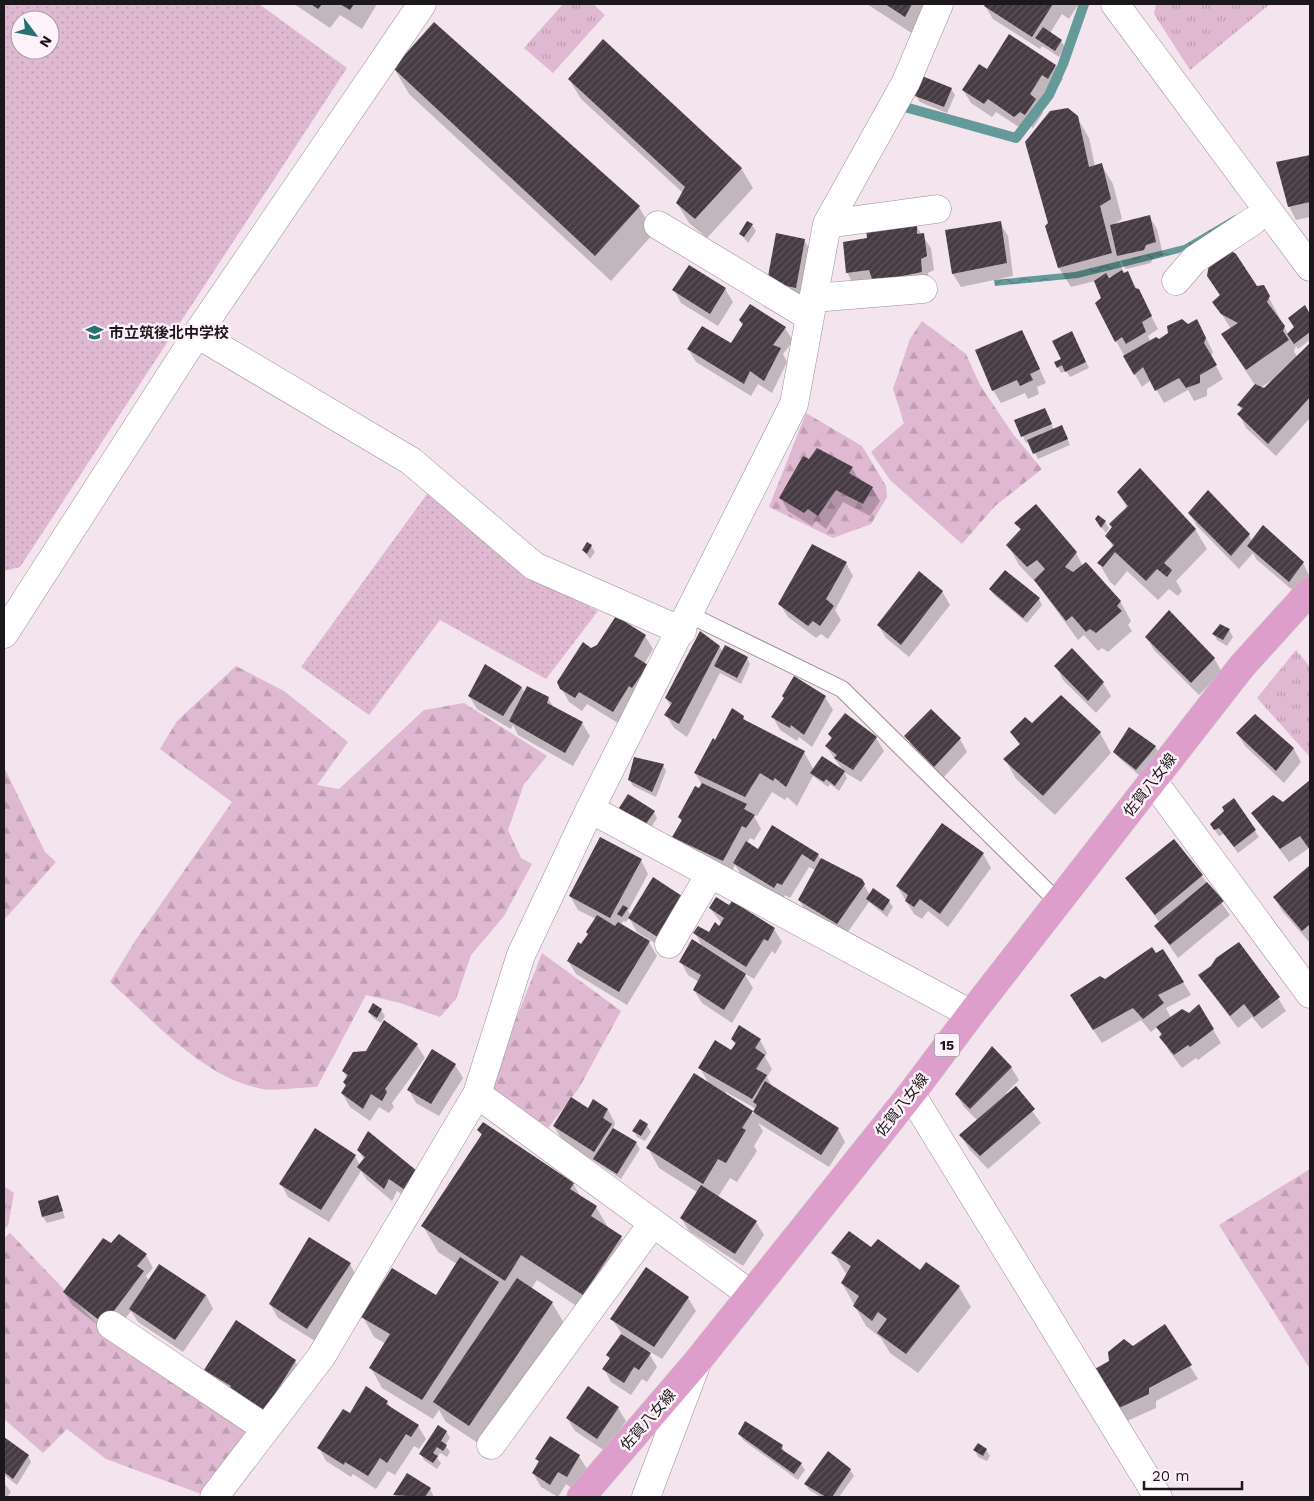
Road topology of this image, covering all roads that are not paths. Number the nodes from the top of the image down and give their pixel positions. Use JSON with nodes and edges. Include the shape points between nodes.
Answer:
{"nodes":[{"id":1,"x":422,"y":4,"type":"edge"},
{"id":2,"x":939,"y":4,"type":"edge"},
{"id":3,"x":1115,"y":4,"type":"edge"},
{"id":4,"x":937,"y":209,"type":"dead end"},
{"id":5,"x":1252,"y":221,"type":"dead end"},
{"id":6,"x":827,"y":224,"type":"junction"},
{"id":7,"x":658,"y":225,"type":"dead end"},
{"id":8,"x":1310,"y":267,"type":"edge"},
{"id":9,"x":1176,"y":281,"type":"dead end"},
{"id":10,"x":923,"y":289,"type":"dead end"},
{"id":11,"x":812,"y":307,"type":"junction"},
{"id":12,"x":197,"y":334,"type":"junction"},
{"id":13,"x":1310,"y":591,"type":"edge"},
{"id":14,"x":686,"y":623,"type":"junction"},
{"id":15,"x":4,"y":634,"type":"edge"},
{"id":16,"x":1153,"y":781,"type":"junction"},
{"id":17,"x":590,"y":810,"type":"junction"},
{"id":18,"x":710,"y":874,"type":"junction"},
{"id":19,"x":1059,"y":903,"type":"junction"},
{"id":20,"x":668,"y":944,"type":"dead end"},
{"id":21,"x":1310,"y":994,"type":"edge"},
{"id":22,"x":971,"y":1014,"type":"junction"},
{"id":23,"x":477,"y":1094,"type":"junction"},
{"id":24,"x":911,"y":1094,"type":"junction"},
{"id":25,"x":653,"y":1223,"type":"junction"},
{"id":26,"x":750,"y":1294,"type":"junction"},
{"id":27,"x":111,"y":1325,"type":"dead end"},
{"id":28,"x":696,"y":1363,"type":"junction"},
{"id":29,"x":265,"y":1428,"type":"junction"},
{"id":30,"x":491,"y":1445,"type":"dead end"},
{"id":31,"x":214,"y":1497,"type":"edge"},
{"id":32,"x":581,"y":1497,"type":"edge"},
{"id":33,"x":646,"y":1497,"type":"edge"},
{"id":34,"x":1158,"y":1497,"type":"edge"}],
"edges":[{"from":1,"to":12,"type":"street"},
{"from":2,"to":6,"type":"street","via":[[906,82]]},
{"from":3,"to":8,"type":"street"},
{"from":4,"to":6,"type":"street"},
{"from":5,"to":9,"type":"street","via":[[1194,260]]},
{"from":6,"to":11,"type":"street"},
{"from":7,"to":11,"type":"street"},
{"from":10,"to":11,"type":"street"},
{"from":11,"to":14,"type":"street","via":[[794,404]]},
{"from":12,"to":14,"type":"street","via":[[411,461],[534,566]]},
{"from":12,"to":15,"type":"street"},
{"from":13,"to":16,"type":"main road","name":"佐賀八女線","number":"15","via":[[1242,666]]},
{"from":14,"to":17,"type":"street"},
{"from":14,"to":19,"type":"lane","via":[[842,689]]},
{"from":16,"to":19,"type":"main road","name":"佐賀八女線","number":"15"},
{"from":16,"to":21,"type":"street"},
{"from":17,"to":18,"type":"street"},
{"from":17,"to":23,"type":"street","via":[[521,955]]},
{"from":18,"to":20,"type":"street"},
{"from":18,"to":22,"type":"street"},
{"from":19,"to":22,"type":"main road","name":"佐賀八女線","number":"15"},
{"from":22,"to":24,"type":"main road","name":"佐賀八女線","number":"15"},
{"from":23,"to":25,"type":"street"},
{"from":23,"to":29,"type":"street","via":[[321,1357]]},
{"from":24,"to":26,"type":"main road","name":"佐賀八女線","number":"15"},
{"from":24,"to":34,"type":"street"},
{"from":25,"to":26,"type":"street"},
{"from":25,"to":30,"type":"street"},
{"from":26,"to":28,"type":"main road","name":"佐賀八女線","number":"15"},
{"from":27,"to":29,"type":"street"},
{"from":28,"to":32,"type":"main road","name":"佐賀八女線","number":"15"},
{"from":28,"to":33,"type":"street"},
{"from":29,"to":31,"type":"street"}]}
